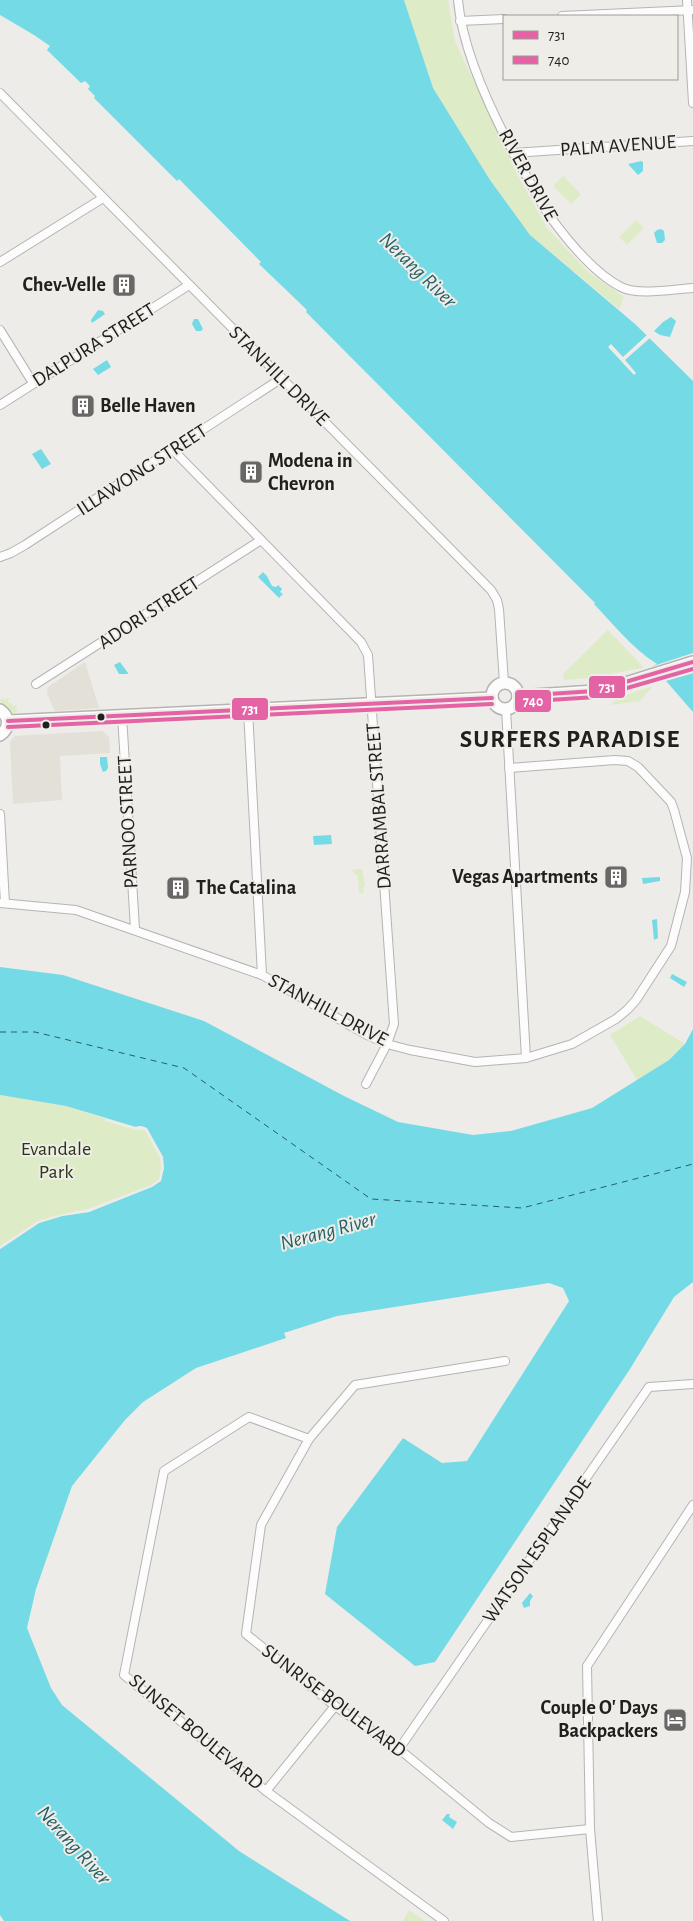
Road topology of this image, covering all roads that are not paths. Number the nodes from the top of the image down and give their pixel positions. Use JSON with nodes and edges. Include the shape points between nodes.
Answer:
{"nodes":[{"id":1,"x":458,"y":0,"type":"edge"},
{"id":2,"x":687,"y":0,"type":"edge"},
{"id":3,"x":690,"y":10,"type":"edge"},
{"id":4,"x":583,"y":15,"type":"edge"},
{"id":5,"x":503,"y":19,"type":"edge"},
{"id":6,"x":460,"y":21,"type":"junction"},
{"id":7,"x":0,"y":94,"type":"edge"},
{"id":8,"x":693,"y":103,"type":"edge"},
{"id":9,"x":693,"y":141,"type":"edge"},
{"id":10,"x":513,"y":153,"type":"junction"},
{"id":11,"x":103,"y":198,"type":"junction"},
{"id":12,"x":0,"y":262,"type":"edge"},
{"id":13,"x":189,"y":285,"type":"junction"},
{"id":14,"x":693,"y":288,"type":"edge"},
{"id":15,"x":0,"y":330,"type":"edge"},
{"id":16,"x":282,"y":378,"type":"junction"},
{"id":17,"x":34,"y":383,"type":"junction"},
{"id":18,"x":0,"y":405,"type":"edge"},
{"id":19,"x":173,"y":450,"type":"junction"},
{"id":20,"x":261,"y":540,"type":"junction"},
{"id":21,"x":0,"y":557,"type":"edge"},
{"id":22,"x":693,"y":662,"type":"edge"},
{"id":23,"x":504,"y":683,"type":"junction"},
{"id":24,"x":36,"y":684,"type":"dead end"},
{"id":25,"x":518,"y":696,"type":"junction"},
{"id":26,"x":492,"y":698,"type":"junction"},
{"id":27,"x":372,"y":702,"type":"junction"},
{"id":28,"x":506,"y":709,"type":"junction"},
{"id":29,"x":0,"y":710,"type":"edge"},
{"id":30,"x":248,"y":710,"type":"junction"},
{"id":31,"x":122,"y":715,"type":"junction"},
{"id":32,"x":8,"y":721,"type":"junction"},
{"id":33,"x":0,"y":735,"type":"edge"},
{"id":34,"x":509,"y":768,"type":"junction"},
{"id":35,"x":0,"y":814,"type":"edge"},
{"id":36,"x":2,"y":903,"type":"edge"},
{"id":37,"x":135,"y":929,"type":"junction"},
{"id":38,"x":262,"y":976,"type":"junction"},
{"id":39,"x":387,"y":1044,"type":"junction"},
{"id":40,"x":526,"y":1058,"type":"junction"},
{"id":41,"x":366,"y":1084,"type":"dead end"},
{"id":42,"x":506,"y":1361,"type":"dead end"},
{"id":43,"x":693,"y":1384,"type":"edge"},
{"id":44,"x":309,"y":1439,"type":"junction"},
{"id":45,"x":693,"y":1505,"type":"edge"},
{"id":46,"x":335,"y":1706,"type":"junction"},
{"id":47,"x":399,"y":1749,"type":"junction"},
{"id":48,"x":266,"y":1791,"type":"junction"},
{"id":49,"x":590,"y":1829,"type":"junction"},
{"id":50,"x":444,"y":1921,"type":"edge"},
{"id":51,"x":598,"y":1921,"type":"edge"}],
"edges":[{"from":1,"to":6,"type":"street","name":"RIVER DRIVE"},
{"from":2,"to":3,"type":"street"},
{"from":3,"to":4,"type":"street"},
{"from":3,"to":8,"type":"street"},
{"from":5,"to":6,"type":"street"},
{"from":6,"to":10,"type":"street","name":"RIVER DRIVE","via":[[482,87]]},
{"from":7,"to":11,"type":"street","name":"STANHILL DRIVE"},
{"from":9,"to":10,"type":"street","name":"PALM AVENUE"},
{"from":10,"to":14,"type":"street","name":"RIVER DRIVE","via":[[548,213],[602,274],[628,290]]},
{"from":11,"to":12,"type":"street"},
{"from":11,"to":13,"type":"street","name":"STANHILL DRIVE"},
{"from":13,"to":16,"type":"street","name":"STANHILL DRIVE"},
{"from":13,"to":17,"type":"street","name":"DALPURA STREET"},
{"from":15,"to":17,"type":"street"},
{"from":16,"to":19,"type":"street","name":"ILLAWONG STREET"},
{"from":16,"to":23,"type":"street","name":"STANHILL DRIVE","via":[[493,593],[499,610]]},
{"from":17,"to":18,"type":"street","name":"DALPURA STREET"},
{"from":19,"to":20,"type":"street","name":"DARRAMBAL STREET"},
{"from":19,"to":21,"type":"street","name":"ILLAWONG STREET","via":[[25,545]]},
{"from":20,"to":24,"type":"street","name":"ADORI STREET"},
{"from":20,"to":27,"type":"street","name":"DARRAMBAL STREET","via":[[364,646],[368,655]]},
{"from":22,"to":25,"type":"main road","via":[[595,690]]},
{"from":23,"to":25,"type":"main road","via":[[515,688]]},
{"from":23,"to":26,"type":"main road","via":[[494,690]]},
{"from":25,"to":28,"type":"main road","via":[[515,704]]},
{"from":26,"to":27,"type":"main road"},
{"from":26,"to":28,"type":"main road","via":[[495,705]]},
{"from":27,"to":30,"type":"main road"},
{"from":27,"to":39,"type":"street","name":"DARRAMBAL STREET","via":[[394,1024]]},
{"from":28,"to":34,"type":"street"},
{"from":29,"to":32,"type":"main road"},
{"from":30,"to":31,"type":"main road"},
{"from":30,"to":38,"type":"street"},
{"from":31,"to":32,"type":"main road"},
{"from":31,"to":37,"type":"street","name":"PARNOO STREET"},
{"from":32,"to":33,"type":"main road","via":[[6,730]]},
{"from":34,"to":40,"type":"street"},
{"from":34,"to":40,"type":"street","name":"STANHILL DRIVE","via":[[628,761],[638,767],[671,802],[687,858],[685,892],[671,946],[636,1000],[616,1019],[580,1040]]},
{"from":35,"to":36,"type":"street"},
{"from":36,"to":37,"type":"street","name":"STANHILL DRIVE","via":[[76,910]]},
{"from":37,"to":38,"type":"street","name":"STANHILL DRIVE"},
{"from":38,"to":39,"type":"street","name":"STANHILL DRIVE"},
{"from":39,"to":40,"type":"street","name":"STANHILL DRIVE","via":[[474,1062]]},
{"from":39,"to":41,"type":"street","name":"DARRAMBAL STREET"},
{"from":42,"to":44,"type":"street","name":"SUNRISE BOULEVARD","via":[[355,1385]]},
{"from":43,"to":47,"type":"street","name":"WATSON ESPLANADE","via":[[649,1387]]},
{"from":44,"to":46,"type":"street","name":"SUNRISE BOULEVARD","via":[[261,1526],[246,1634]]},
{"from":44,"to":48,"type":"street","name":"SUNSET BOULEVARD","via":[[249,1416],[164,1471],[124,1675]]},
{"from":45,"to":49,"type":"street","via":[[587,1666]]},
{"from":46,"to":47,"type":"street","name":"SUNRISE BOULEVARD"},
{"from":46,"to":48,"type":"street"},
{"from":47,"to":49,"type":"street","name":"SUNRISE BOULEVARD","via":[[510,1837]]},
{"from":48,"to":50,"type":"street","name":"SUNSET BOULEVARD"},
{"from":49,"to":51,"type":"street"}]}
